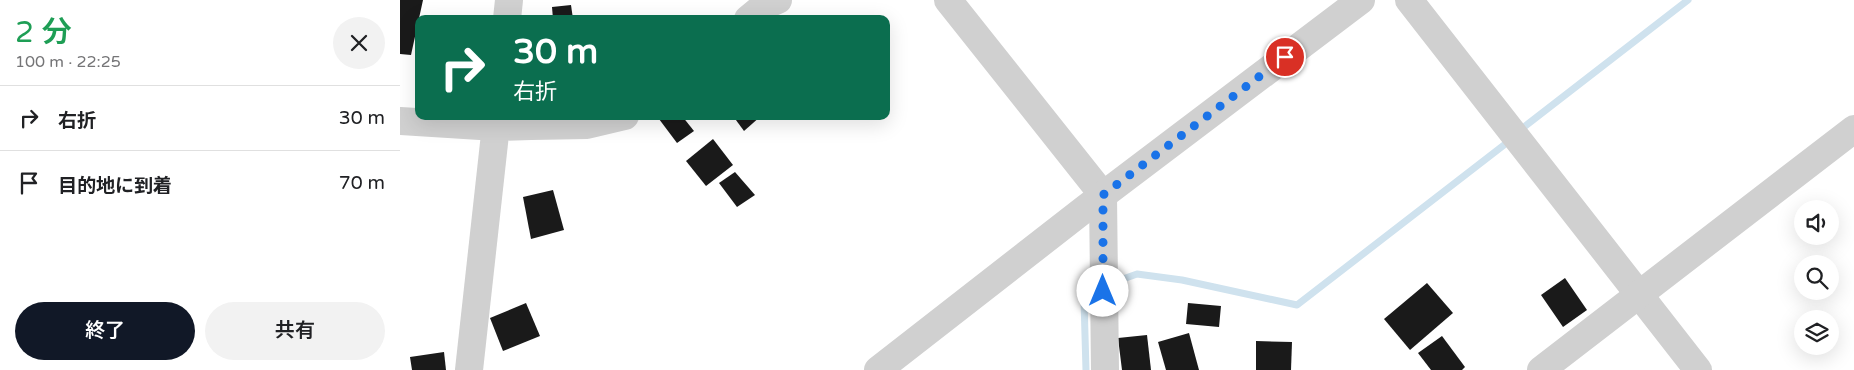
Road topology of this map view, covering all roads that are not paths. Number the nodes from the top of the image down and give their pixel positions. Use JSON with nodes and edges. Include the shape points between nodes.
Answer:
{"nodes":[{"id":1,"x":778,"y":0,"type":"edge"},
{"id":2,"x":948,"y":0,"type":"edge"},
{"id":3,"x":1361,"y":0,"type":"edge"},
{"id":4,"x":1410,"y":0,"type":"edge"},
{"id":5,"x":753,"y":15,"type":"edge"},
{"id":6,"x":608,"y":120,"type":"edge"},
{"id":7,"x":400,"y":121,"type":"edge"},
{"id":8,"x":496,"y":122,"type":"edge"},
{"id":9,"x":1854,"y":129,"type":"edge"},
{"id":10,"x":1103,"y":195,"type":"junction"},
{"id":11,"x":1639,"y":295,"type":"junction"},
{"id":12,"x":469,"y":370,"type":"edge"},
{"id":13,"x":878,"y":370,"type":"edge"},
{"id":14,"x":1105,"y":370,"type":"edge"},
{"id":15,"x":1542,"y":370,"type":"edge"},
{"id":16,"x":1698,"y":370,"type":"edge"}],
"edges":[{"from":1,"to":5,"type":"street"},
{"from":2,"to":10,"type":"street"},
{"from":3,"to":10,"type":"street"},
{"from":4,"to":11,"type":"street"},
{"from":6,"to":8,"type":"street","via":[[587,125]]},
{"from":7,"to":8,"type":"street"},
{"from":8,"to":12,"type":"street"},
{"from":9,"to":11,"type":"street"},
{"from":10,"to":13,"type":"street"},
{"from":10,"to":14,"type":"street"},
{"from":11,"to":15,"type":"street"},
{"from":11,"to":16,"type":"street"}]}
